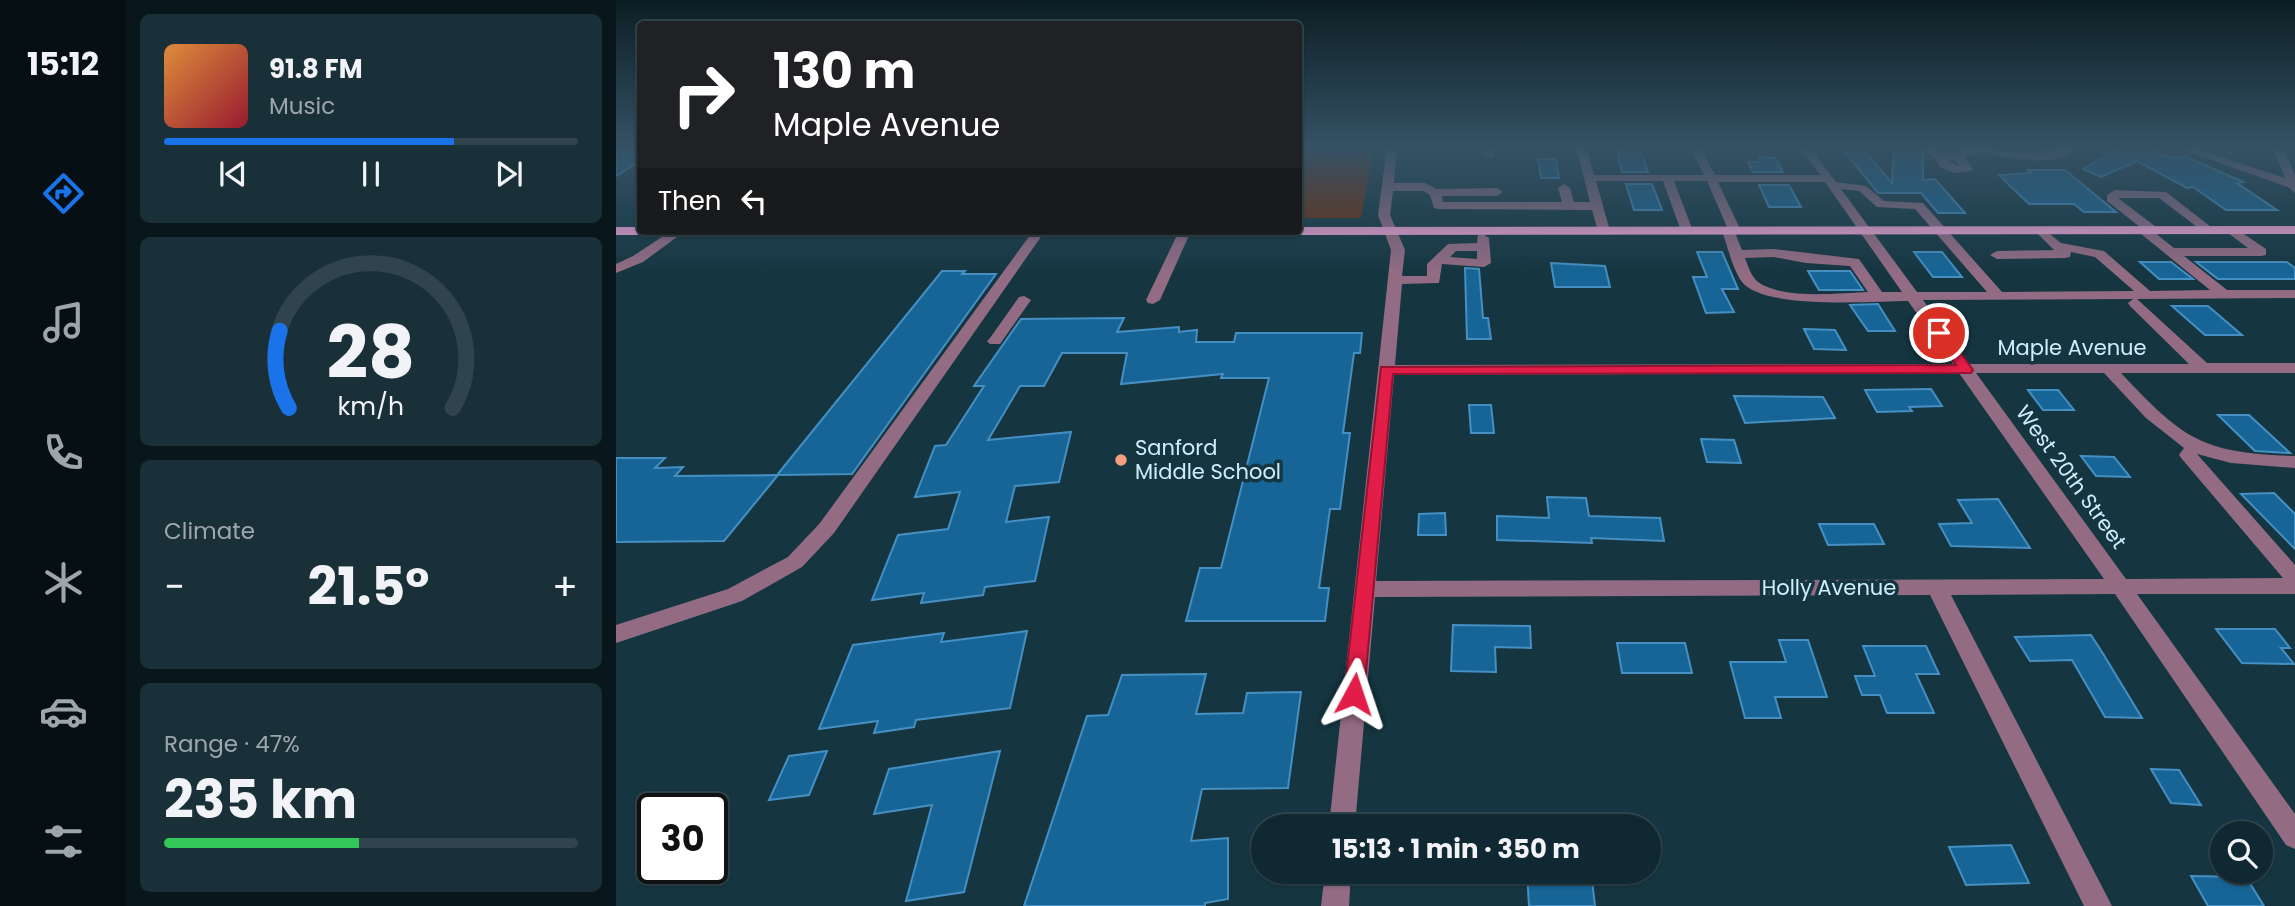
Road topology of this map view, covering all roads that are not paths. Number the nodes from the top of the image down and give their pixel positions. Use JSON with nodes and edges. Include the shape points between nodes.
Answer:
{"nodes":[{"id":1,"x":1387,"y":189,"type":"edge"},
{"id":2,"x":1429,"y":189,"type":"edge"},
{"id":3,"x":1563,"y":189,"type":"edge"},
{"id":4,"x":1593,"y":189,"type":"edge"},
{"id":5,"x":1671,"y":189,"type":"edge"},
{"id":6,"x":1715,"y":189,"type":"edge"},
{"id":7,"x":1836,"y":189,"type":"edge"},
{"id":8,"x":1864,"y":189,"type":"edge"},
{"id":9,"x":1497,"y":192,"type":"dead end"},
{"id":10,"x":1435,"y":193,"type":"junction"},
{"id":11,"x":1569,"y":206,"type":"junction"},
{"id":12,"x":1597,"y":206,"type":"junction"},
{"id":13,"x":2148,"y":230,"type":"junction"},
{"id":14,"x":2190,"y":230,"type":"junction"},
{"id":15,"x":2209,"y":230,"type":"junction"},
{"id":16,"x":2232,"y":230,"type":"junction"},
{"id":17,"x":2295,"y":230,"type":"edge"},
{"id":18,"x":616,"y":231,"type":"edge"},
{"id":19,"x":637,"y":231,"type":"edge"},
{"id":20,"x":1302,"y":231,"type":"edge"},
{"id":21,"x":1390,"y":231,"type":"junction"},
{"id":22,"x":1483,"y":231,"type":"junction"},
{"id":23,"x":1604,"y":231,"type":"junction"},
{"id":24,"x":1687,"y":231,"type":"junction"},
{"id":25,"x":1731,"y":231,"type":"junction"},
{"id":26,"x":1866,"y":231,"type":"junction"},
{"id":27,"x":1941,"y":231,"type":"junction"},
{"id":28,"x":2041,"y":231,"type":"junction"},
{"id":29,"x":673,"y":235,"type":"edge"},
{"id":30,"x":1036,"y":235,"type":"edge"},
{"id":31,"x":1183,"y":235,"type":"edge"},
{"id":32,"x":2057,"y":246,"type":"junction"},
{"id":33,"x":2172,"y":252,"type":"junction"},
{"id":34,"x":2218,"y":252,"type":"junction"},
{"id":35,"x":1738,"y":254,"type":"junction"},
{"id":36,"x":1997,"y":255,"type":"dead end"},
{"id":37,"x":616,"y":269,"type":"edge"},
{"id":38,"x":2129,"y":279,"type":"junction"},
{"id":39,"x":1395,"y":280,"type":"junction"},
{"id":40,"x":2223,"y":294,"type":"junction"},
{"id":41,"x":2295,"y":294,"type":"edge"},
{"id":42,"x":1997,"y":295,"type":"junction"},
{"id":43,"x":2078,"y":295,"type":"junction"},
{"id":44,"x":1878,"y":296,"type":"junction"},
{"id":45,"x":1913,"y":296,"type":"junction"},
{"id":46,"x":2141,"y":299,"type":"junction"},
{"id":47,"x":1024,"y":300,"type":"dead end"},
{"id":48,"x":1153,"y":300,"type":"dead end"},
{"id":49,"x":995,"y":341,"type":"dead end"},
{"id":50,"x":2203,"y":368,"type":"junction"},
{"id":51,"x":2295,"y":368,"type":"edge"},
{"id":52,"x":2109,"y":369,"type":"junction"},
{"id":53,"x":1386,"y":370,"type":"junction"},
{"id":54,"x":1966,"y":370,"type":"junction"},
{"id":55,"x":2193,"y":447,"type":"junction"},
{"id":56,"x":2295,"y":462,"type":"edge"},
{"id":57,"x":2295,"y":579,"type":"edge"},
{"id":58,"x":2295,"y":586,"type":"edge"},
{"id":59,"x":1937,"y":587,"type":"junction"},
{"id":60,"x":2121,"y":587,"type":"junction"},
{"id":61,"x":1363,"y":589,"type":"junction"},
{"id":62,"x":616,"y":634,"type":"edge"},
{"id":63,"x":1343,"y":814,"type":"edge"},
{"id":64,"x":2295,"y":836,"type":"edge"},
{"id":65,"x":1337,"y":884,"type":"edge"},
{"id":66,"x":1335,"y":906,"type":"edge"},
{"id":67,"x":2098,"y":906,"type":"edge"}],
"edges":[{"from":1,"to":21,"type":"street","via":[[1384,215]]},
{"from":2,"to":10,"type":"street"},
{"from":3,"to":11,"type":"street"},
{"from":4,"to":12,"type":"street"},
{"from":5,"to":24,"type":"street"},
{"from":6,"to":25,"type":"street"},
{"from":7,"to":26,"type":"street","name":"West 20th Street"},
{"from":8,"to":27,"type":"street","via":[[1881,204],[1919,206]]},
{"from":9,"to":10,"type":"street"},
{"from":10,"to":11,"type":"street","via":[[1438,205]]},
{"from":11,"to":12,"type":"street"},
{"from":12,"to":23,"type":"street"},
{"from":13,"to":14,"type":"main road"},
{"from":13,"to":15,"type":"street","via":[[2111,198],[2115,194],[2162,195]]},
{"from":13,"to":28,"type":"main road"},
{"from":13,"to":33,"type":"street"},
{"from":14,"to":15,"type":"main road"},
{"from":14,"to":34,"type":"street"},
{"from":15,"to":16,"type":"main road"},
{"from":16,"to":17,"type":"main road"},
{"from":16,"to":34,"type":"street","via":[[2261,251]]},
{"from":18,"to":19,"type":"main road"},
{"from":20,"to":21,"type":"main road"},
{"from":21,"to":22,"type":"main road"},
{"from":21,"to":39,"type":"street","via":[[1398,250]]},
{"from":22,"to":23,"type":"main road"},
{"from":22,"to":39,"type":"street","via":[[1484,250],[1453,247],[1434,264],[1434,280]]},
{"from":23,"to":24,"type":"main road"},
{"from":24,"to":25,"type":"main road"},
{"from":25,"to":26,"type":"main road"},
{"from":25,"to":35,"type":"street"},
{"from":26,"to":27,"type":"main road"},
{"from":26,"to":45,"type":"street","name":"West 20th Street"},
{"from":27,"to":28,"type":"main road"},
{"from":27,"to":42,"type":"street"},
{"from":28,"to":32,"type":"street"},
{"from":29,"to":37,"type":"street"},
{"from":30,"to":62,"type":"street","via":[[827,528],[795,562],[735,595]]},
{"from":31,"to":48,"type":"street"},
{"from":32,"to":36,"type":"street","via":[[2065,254]]},
{"from":32,"to":38,"type":"street","via":[[2099,254]]},
{"from":33,"to":34,"type":"street"},
{"from":33,"to":40,"type":"street"},
{"from":35,"to":44,"type":"street","via":[[1854,261]]},
{"from":35,"to":44,"type":"street","via":[[1745,279],[1761,291],[1798,297]]},
{"from":38,"to":43,"type":"street"},
{"from":38,"to":46,"type":"street"},
{"from":39,"to":53,"type":"street"},
{"from":40,"to":41,"type":"street"},
{"from":40,"to":46,"type":"street"},
{"from":42,"to":43,"type":"street"},
{"from":42,"to":45,"type":"street"},
{"from":43,"to":46,"type":"street"},
{"from":44,"to":45,"type":"street"},
{"from":45,"to":54,"type":"street","name":"West 20th Street"},
{"from":46,"to":50,"type":"street"},
{"from":47,"to":49,"type":"street"},
{"from":50,"to":51,"type":"street","name":"Maple Avenue"},
{"from":50,"to":52,"type":"street","name":"Maple Avenue"},
{"from":52,"to":54,"type":"street","name":"Maple Avenue"},
{"from":52,"to":55,"type":"street","via":[[2152,418]]},
{"from":53,"to":54,"type":"street","name":"Maple Avenue"},
{"from":53,"to":61,"type":"street"},
{"from":54,"to":60,"type":"street","name":"West 20th Street"},
{"from":55,"to":56,"type":"street","via":[[2246,461]]},
{"from":55,"to":57,"type":"street","via":[[2188,455]]},
{"from":58,"to":60,"type":"street","name":"Holly Avenue"},
{"from":59,"to":60,"type":"street","name":"Holly Avenue"},
{"from":59,"to":61,"type":"street","name":"Holly Avenue"},
{"from":59,"to":67,"type":"street"},
{"from":60,"to":64,"type":"street","name":"West 20th Street"},
{"from":61,"to":63,"type":"street"},
{"from":65,"to":66,"type":"street"}]}
